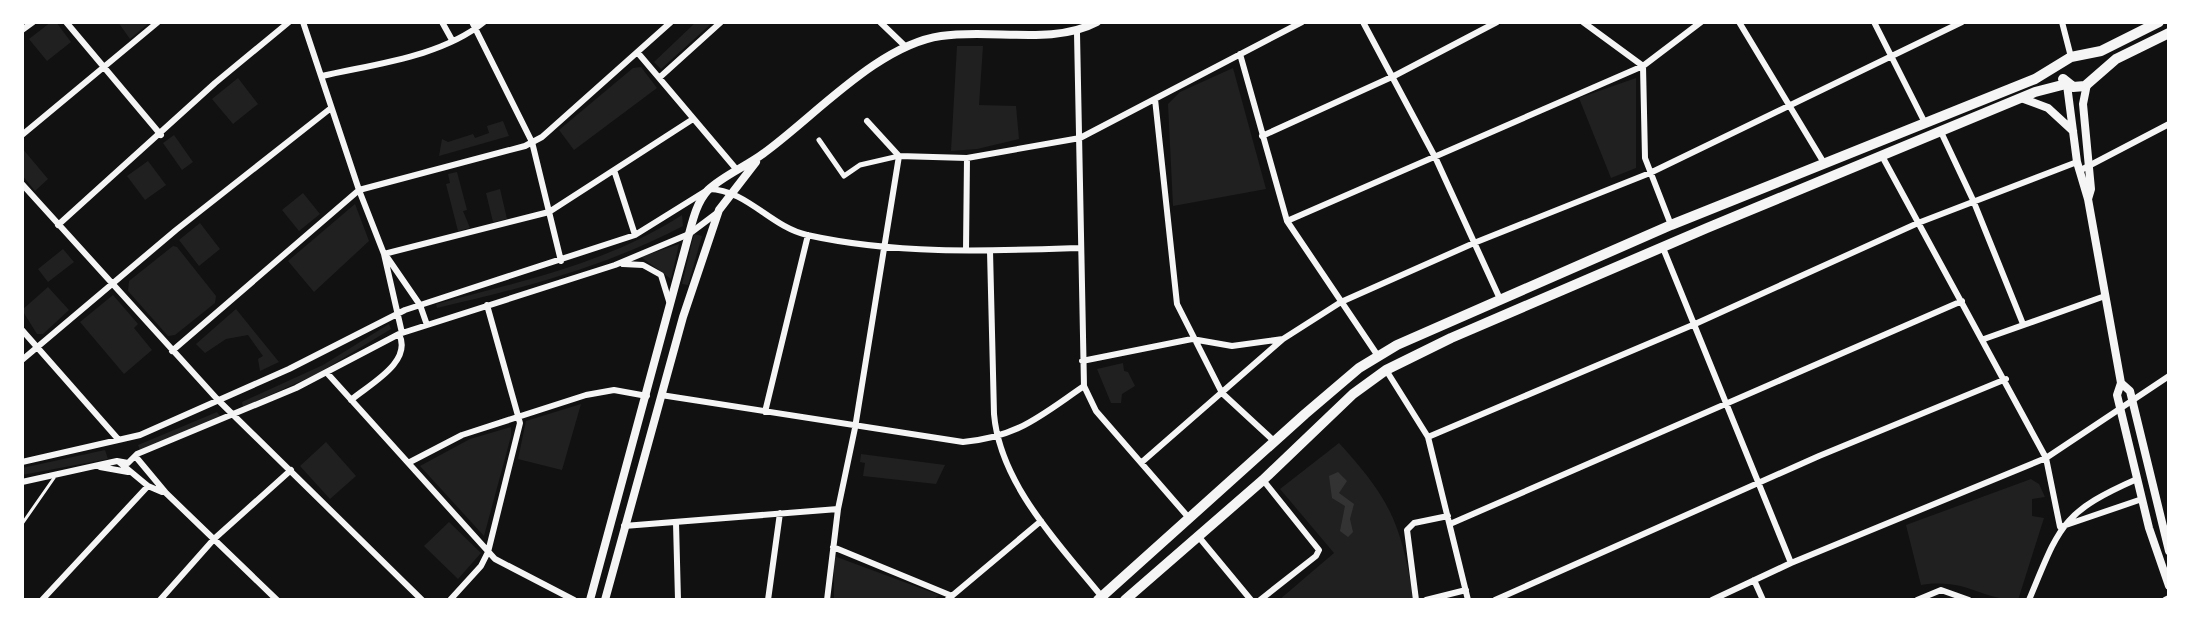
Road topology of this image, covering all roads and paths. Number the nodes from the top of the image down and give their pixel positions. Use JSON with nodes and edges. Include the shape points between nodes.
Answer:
{"nodes":[{"id":1,"x":33,"y":22,"type":"edge"},
{"id":2,"x":66,"y":22,"type":"edge"},
{"id":3,"x":158,"y":22,"type":"edge"},
{"id":4,"x":289,"y":22,"type":"edge"},
{"id":5,"x":303,"y":22,"type":"edge"},
{"id":6,"x":442,"y":22,"type":"edge"},
{"id":7,"x":484,"y":22,"type":"edge"},
{"id":8,"x":671,"y":22,"type":"edge"},
{"id":9,"x":721,"y":22,"type":"edge"},
{"id":10,"x":880,"y":22,"type":"edge"},
{"id":11,"x":1097,"y":22,"type":"edge"},
{"id":12,"x":1302,"y":22,"type":"edge"},
{"id":13,"x":1363,"y":22,"type":"edge"},
{"id":14,"x":1497,"y":22,"type":"edge"},
{"id":15,"x":1583,"y":22,"type":"edge"},
{"id":16,"x":1701,"y":22,"type":"edge"},
{"id":17,"x":1739,"y":22,"type":"edge"},
{"id":18,"x":1874,"y":22,"type":"edge"},
{"id":19,"x":1962,"y":22,"type":"edge"},
{"id":20,"x":2062,"y":22,"type":"edge"},
{"id":21,"x":2159,"y":22,"type":"edge"},
{"id":22,"x":474,"y":25,"type":"edge"},
{"id":23,"x":22,"y":30,"type":"edge"},
{"id":24,"x":1077,"y":33,"type":"junction"},
{"id":25,"x":2169,"y":33,"type":"edge"},
{"id":26,"x":452,"y":40,"type":"junction"},
{"id":27,"x":906,"y":47,"type":"junction"},
{"id":28,"x":638,"y":53,"type":"junction"},
{"id":29,"x":1240,"y":54,"type":"junction"},
{"id":30,"x":1892,"y":54,"type":"junction"},
{"id":31,"x":2071,"y":59,"type":"junction"},
{"id":32,"x":1643,"y":66,"type":"junction"},
{"id":33,"x":104,"y":67,"type":"junction"},
{"id":34,"x":322,"y":76,"type":"junction"},
{"id":35,"x":1394,"y":76,"type":"junction"},
{"id":36,"x":659,"y":78,"type":"junction"},
{"id":37,"x":2089,"y":81,"type":"junction"},
{"id":38,"x":2067,"y":84,"type":"junction"},
{"id":39,"x":2021,"y":98,"type":"junction"},
{"id":40,"x":1155,"y":99,"type":"junction"},
{"id":41,"x":1792,"y":106,"type":"junction"},
{"id":42,"x":331,"y":108,"type":"junction"},
{"id":43,"x":693,"y":119,"type":"junction"},
{"id":44,"x":867,"y":121,"type":"dead end"},
{"id":45,"x":1925,"y":123,"type":"junction"},
{"id":46,"x":2169,"y":125,"type":"edge"},
{"id":47,"x":2074,"y":131,"type":"junction"},
{"id":48,"x":1941,"y":132,"type":"junction"},
{"id":49,"x":22,"y":135,"type":"edge"},
{"id":50,"x":161,"y":135,"type":"junction"},
{"id":51,"x":1262,"y":136,"type":"junction"},
{"id":52,"x":1080,"y":138,"type":"junction"},
{"id":53,"x":819,"y":140,"type":"dead end"},
{"id":54,"x":532,"y":142,"type":"junction"},
{"id":55,"x":770,"y":149,"type":"junction"},
{"id":56,"x":899,"y":156,"type":"junction"},
{"id":57,"x":1882,"y":156,"type":"junction"},
{"id":58,"x":967,"y":158,"type":"junction"},
{"id":59,"x":1436,"y":159,"type":"junction"},
{"id":60,"x":1824,"y":163,"type":"junction"},
{"id":61,"x":2078,"y":166,"type":"junction"},
{"id":62,"x":2089,"y":168,"type":"junction"},
{"id":63,"x":614,"y":170,"type":"junction"},
{"id":64,"x":737,"y":170,"type":"junction"},
{"id":65,"x":1650,"y":173,"type":"junction"},
{"id":66,"x":22,"y":184,"type":"edge"},
{"id":67,"x":709,"y":189,"type":"junction"},
{"id":68,"x":359,"y":190,"type":"junction"},
{"id":69,"x":731,"y":193,"type":"junction"},
{"id":70,"x":2088,"y":199,"type":"junction"},
{"id":71,"x":1973,"y":200,"type":"junction"},
{"id":72,"x":719,"y":210,"type":"junction"},
{"id":73,"x":549,"y":212,"type":"junction"},
{"id":74,"x":1287,"y":221,"type":"junction"},
{"id":75,"x":1918,"y":223,"type":"junction"},
{"id":76,"x":58,"y":225,"type":"junction"},
{"id":77,"x":1671,"y":225,"type":"junction"},
{"id":78,"x":689,"y":234,"type":"junction"},
{"id":79,"x":635,"y":235,"type":"junction"},
{"id":80,"x":808,"y":235,"type":"junction"},
{"id":81,"x":1474,"y":243,"type":"junction"},
{"id":82,"x":885,"y":247,"type":"junction"},
{"id":83,"x":1081,"y":248,"type":"junction"},
{"id":84,"x":1663,"y":248,"type":"junction"},
{"id":85,"x":966,"y":250,"type":"junction"},
{"id":86,"x":990,"y":251,"type":"junction"},
{"id":87,"x":384,"y":254,"type":"junction"},
{"id":88,"x":561,"y":261,"type":"junction"},
{"id":89,"x":615,"y":265,"type":"junction"},
{"id":90,"x":114,"y":286,"type":"junction"},
{"id":91,"x":2105,"y":296,"type":"junction"},
{"id":92,"x":1500,"y":299,"type":"junction"},
{"id":93,"x":1962,"y":301,"type":"junction"},
{"id":94,"x":1341,"y":302,"type":"junction"},
{"id":95,"x":670,"y":304,"type":"junction"},
{"id":96,"x":420,"y":305,"type":"junction"},
{"id":97,"x":487,"y":305,"type":"junction"},
{"id":98,"x":395,"y":314,"type":"junction"},
{"id":99,"x":1695,"y":324,"type":"junction"},
{"id":100,"x":2023,"y":324,"type":"junction"},
{"id":101,"x":427,"y":325,"type":"junction"},
{"id":102,"x":22,"y":330,"type":"edge"},
{"id":103,"x":401,"y":333,"type":"junction"},
{"id":104,"x":1192,"y":339,"type":"junction"},
{"id":105,"x":1283,"y":339,"type":"junction"},
{"id":106,"x":1984,"y":339,"type":"junction"},
{"id":107,"x":37,"y":348,"type":"junction"},
{"id":108,"x":172,"y":351,"type":"junction"},
{"id":109,"x":1378,"y":356,"type":"junction"},
{"id":110,"x":22,"y":360,"type":"edge"},
{"id":111,"x":1082,"y":361,"type":"junction"},
{"id":112,"x":1386,"y":370,"type":"junction"},
{"id":113,"x":327,"y":373,"type":"junction"},
{"id":114,"x":2169,"y":376,"type":"edge"},
{"id":115,"x":2006,"y":379,"type":"junction"},
{"id":116,"x":2121,"y":383,"type":"junction"},
{"id":117,"x":1084,"y":386,"type":"junction"},
{"id":118,"x":1222,"y":393,"type":"junction"},
{"id":119,"x":661,"y":395,"type":"junction"},
{"id":120,"x":647,"y":396,"type":"junction"},
{"id":121,"x":2131,"y":398,"type":"junction"},
{"id":122,"x":218,"y":400,"type":"junction"},
{"id":123,"x":351,"y":400,"type":"junction"},
{"id":124,"x":1728,"y":405,"type":"junction"},
{"id":125,"x":2120,"y":406,"type":"junction"},
{"id":126,"x":765,"y":412,"type":"junction"},
{"id":127,"x":234,"y":415,"type":"junction"},
{"id":128,"x":520,"y":417,"type":"junction"},
{"id":129,"x":855,"y":428,"type":"junction"},
{"id":130,"x":1428,"y":437,"type":"junction"},
{"id":131,"x":120,"y":439,"type":"junction"},
{"id":132,"x":998,"y":439,"type":"junction"},
{"id":133,"x":1274,"y":441,"type":"junction"},
{"id":134,"x":136,"y":456,"type":"junction"},
{"id":135,"x":2046,"y":458,"type":"junction"},
{"id":136,"x":23,"y":460,"type":"edge"},
{"id":137,"x":118,"y":462,"type":"junction"},
{"id":138,"x":410,"y":462,"type":"junction"},
{"id":139,"x":1142,"y":462,"type":"junction"},
{"id":140,"x":92,"y":466,"type":"junction"},
{"id":141,"x":291,"y":470,"type":"junction"},
{"id":142,"x":56,"y":474,"type":"junction"},
{"id":143,"x":135,"y":476,"type":"junction"},
{"id":144,"x":2137,"y":479,"type":"junction"},
{"id":145,"x":1263,"y":480,"type":"junction"},
{"id":146,"x":22,"y":482,"type":"edge"},
{"id":147,"x":1759,"y":482,"type":"junction"},
{"id":148,"x":148,"y":486,"type":"junction"},
{"id":149,"x":166,"y":493,"type":"junction"},
{"id":150,"x":2142,"y":499,"type":"junction"},
{"id":151,"x":838,"y":509,"type":"junction"},
{"id":152,"x":780,"y":513,"type":"junction"},
{"id":153,"x":1189,"y":518,"type":"junction"},
{"id":154,"x":1449,"y":520,"type":"junction"},
{"id":155,"x":1041,"y":521,"type":"junction"},
{"id":156,"x":676,"y":523,"type":"junction"},
{"id":157,"x":22,"y":524,"type":"edge"},
{"id":158,"x":624,"y":526,"type":"junction"},
{"id":159,"x":2060,"y":527,"type":"junction"},
{"id":160,"x":1198,"y":536,"type":"junction"},
{"id":161,"x":214,"y":539,"type":"junction"},
{"id":162,"x":833,"y":547,"type":"junction"},
{"id":163,"x":2169,"y":550,"type":"edge"},
{"id":164,"x":488,"y":552,"type":"junction"},
{"id":165,"x":1791,"y":563,"type":"junction"},
{"id":166,"x":1754,"y":580,"type":"junction"},
{"id":167,"x":2169,"y":586,"type":"edge"},
{"id":168,"x":1466,"y":590,"type":"junction"},
{"id":169,"x":949,"y":598,"type":"edge"},
{"id":170,"x":1100,"y":598,"type":"edge"},
{"id":171,"x":1247,"y":598,"type":"edge"},
{"id":172,"x":42,"y":600,"type":"edge"},
{"id":173,"x":160,"y":600,"type":"edge"},
{"id":174,"x":277,"y":600,"type":"edge"},
{"id":175,"x":422,"y":600,"type":"edge"},
{"id":176,"x":450,"y":600,"type":"edge"},
{"id":177,"x":574,"y":600,"type":"edge"},
{"id":178,"x":590,"y":600,"type":"edge"},
{"id":179,"x":605,"y":600,"type":"edge"},
{"id":180,"x":678,"y":600,"type":"edge"},
{"id":181,"x":768,"y":600,"type":"edge"},
{"id":182,"x":827,"y":600,"type":"edge"},
{"id":183,"x":1125,"y":600,"type":"edge"},
{"id":184,"x":1260,"y":600,"type":"edge"},
{"id":185,"x":1416,"y":600,"type":"edge"},
{"id":186,"x":1426,"y":600,"type":"edge"},
{"id":187,"x":1468,"y":600,"type":"edge"},
{"id":188,"x":1495,"y":600,"type":"edge"},
{"id":189,"x":1712,"y":600,"type":"edge"},
{"id":190,"x":1763,"y":600,"type":"edge"},
{"id":191,"x":1917,"y":600,"type":"edge"},
{"id":192,"x":1969,"y":600,"type":"edge"},
{"id":193,"x":2029,"y":600,"type":"edge"}],
"edges":[{"from":1,"to":23,"type":"street"},
{"from":2,"to":33,"type":"street"},
{"from":3,"to":33,"type":"street"},
{"from":4,"to":50,"type":"street"},
{"from":5,"to":34,"type":"street"},
{"from":6,"to":26,"type":"street"},
{"from":7,"to":22,"type":"street"},
{"from":8,"to":28,"type":"street"},
{"from":9,"to":36,"type":"street"},
{"from":10,"to":27,"type":"street"},
{"from":11,"to":24,"type":"street"},
{"from":12,"to":29,"type":"street"},
{"from":13,"to":35,"type":"street"},
{"from":14,"to":35,"type":"street"},
{"from":15,"to":32,"type":"street"},
{"from":16,"to":32,"type":"street"},
{"from":17,"to":41,"type":"street"},
{"from":18,"to":30,"type":"street"},
{"from":19,"to":30,"type":"street"},
{"from":20,"to":31,"type":"street"},
{"from":21,"to":31,"type":"main road","via":[[2101,51]]},
{"from":22,"to":26,"type":"street"},
{"from":22,"to":54,"type":"street"},
{"from":24,"to":27,"type":"street","via":[[954,35]]},
{"from":24,"to":52,"type":"street"},
{"from":25,"to":37,"type":"main road","via":[[2116,59]]},
{"from":26,"to":34,"type":"street"},
{"from":27,"to":55,"type":"street"},
{"from":28,"to":36,"type":"street"},
{"from":28,"to":54,"type":"street"},
{"from":29,"to":40,"type":"street"},
{"from":29,"to":51,"type":"street"},
{"from":30,"to":41,"type":"street"},
{"from":30,"to":45,"type":"street"},
{"from":31,"to":37,"type":"main road","via":[[2092,66]]},
{"from":31,"to":38,"type":"main road","via":[[2061,75]]},
{"from":31,"to":45,"type":"main road","via":[[2045,75]]},
{"from":32,"to":59,"type":"street"},
{"from":32,"to":65,"type":"street","via":[[1645,158]]},
{"from":33,"to":49,"type":"street"},
{"from":33,"to":50,"type":"street"},
{"from":34,"to":42,"type":"street"},
{"from":35,"to":51,"type":"street"},
{"from":35,"to":59,"type":"street"},
{"from":36,"to":43,"type":"street"},
{"from":37,"to":38,"type":"main road","via":[[2076,88]]},
{"from":37,"to":62,"type":"street","via":[[2083,104]]},
{"from":38,"to":39,"type":"main road"},
{"from":38,"to":47,"type":"street"},
{"from":39,"to":47,"type":"street","via":[[2048,108]]},
{"from":39,"to":48,"type":"main road"},
{"from":40,"to":52,"type":"street"},
{"from":40,"to":104,"type":"street","via":[[1177,304]]},
{"from":41,"to":60,"type":"street"},
{"from":41,"to":65,"type":"street"},
{"from":42,"to":68,"type":"street"},
{"from":42,"to":90,"type":"street"},
{"from":43,"to":63,"type":"street"},
{"from":43,"to":64,"type":"street"},
{"from":44,"to":56,"type":"street"},
{"from":45,"to":60,"type":"main road"},
{"from":46,"to":62,"type":"street"},
{"from":47,"to":61,"type":"street"},
{"from":48,"to":57,"type":"main road"},
{"from":48,"to":71,"type":"street"},
{"from":50,"to":76,"type":"street"},
{"from":51,"to":74,"type":"street"},
{"from":52,"to":58,"type":"street"},
{"from":52,"to":83,"type":"street"},
{"from":53,"to":56,"type":"street","via":[[844,176],[860,165]]},
{"from":54,"to":68,"type":"street"},
{"from":54,"to":73,"type":"street"},
{"from":55,"to":64,"type":"street"},
{"from":55,"to":69,"type":"street"},
{"from":56,"to":58,"type":"street"},
{"from":56,"to":82,"type":"street"},
{"from":57,"to":75,"type":"street"},
{"from":57,"to":84,"type":"main road"},
{"from":58,"to":85,"type":"street"},
{"from":59,"to":74,"type":"street"},
{"from":59,"to":81,"type":"street"},
{"from":60,"to":77,"type":"main road"},
{"from":61,"to":62,"type":"street"},
{"from":61,"to":70,"type":"street"},
{"from":61,"to":71,"type":"street"},
{"from":62,"to":70,"type":"street"},
{"from":63,"to":73,"type":"street"},
{"from":63,"to":79,"type":"street"},
{"from":64,"to":67,"type":"street"},
{"from":65,"to":77,"type":"street"},
{"from":65,"to":81,"type":"street"},
{"from":66,"to":76,"type":"street"},
{"from":67,"to":69,"type":"street"},
{"from":67,"to":78,"type":"street"},
{"from":67,"to":79,"type":"street"},
{"from":68,"to":87,"type":"street"},
{"from":68,"to":108,"type":"street"},
{"from":69,"to":72,"type":"street"},
{"from":69,"to":80,"type":"street"},
{"from":70,"to":91,"type":"street"},
{"from":71,"to":75,"type":"street"},
{"from":71,"to":100,"type":"street"},
{"from":72,"to":78,"type":"street"},
{"from":72,"to":119,"type":"street"},
{"from":73,"to":87,"type":"street"},
{"from":73,"to":88,"type":"street"},
{"from":74,"to":94,"type":"street"},
{"from":75,"to":93,"type":"street"},
{"from":75,"to":99,"type":"street"},
{"from":76,"to":90,"type":"street"},
{"from":77,"to":92,"type":"main road"},
{"from":78,"to":89,"type":"street"},
{"from":78,"to":95,"type":"street"},
{"from":79,"to":88,"type":"street"},
{"from":80,"to":82,"type":"street"},
{"from":80,"to":126,"type":"street"},
{"from":81,"to":92,"type":"street"},
{"from":81,"to":94,"type":"street"},
{"from":82,"to":85,"type":"street"},
{"from":82,"to":129,"type":"street"},
{"from":83,"to":86,"type":"street"},
{"from":83,"to":111,"type":"street"},
{"from":84,"to":99,"type":"street"},
{"from":84,"to":112,"type":"main road"},
{"from":85,"to":86,"type":"street"},
{"from":86,"to":132,"type":"street"},
{"from":87,"to":96,"type":"street"},
{"from":87,"to":98,"type":"street"},
{"from":88,"to":96,"type":"street"},
{"from":89,"to":95,"type":"street","via":[[650,267],[665,281]]},
{"from":89,"to":97,"type":"street"},
{"from":90,"to":107,"type":"street"},
{"from":90,"to":108,"type":"street"},
{"from":91,"to":100,"type":"street"},
{"from":91,"to":116,"type":"street"},
{"from":92,"to":109,"type":"main road"},
{"from":93,"to":106,"type":"street"},
{"from":93,"to":124,"type":"street"},
{"from":94,"to":105,"type":"street"},
{"from":94,"to":109,"type":"street"},
{"from":95,"to":120,"type":"street"},
{"from":96,"to":98,"type":"street"},
{"from":96,"to":101,"type":"street"},
{"from":97,"to":101,"type":"street"},
{"from":97,"to":128,"type":"street"},
{"from":98,"to":103,"type":"street"},
{"from":98,"to":122,"type":"street"},
{"from":99,"to":124,"type":"street"},
{"from":99,"to":130,"type":"street"},
{"from":100,"to":106,"type":"street"},
{"from":101,"to":103,"type":"street"},
{"from":102,"to":107,"type":"street"},
{"from":103,"to":113,"type":"street"},
{"from":103,"to":123,"type":"street","via":[[404,348],[399,360]]},
{"from":104,"to":105,"type":"street","via":[[1232,346]]},
{"from":104,"to":111,"type":"street"},
{"from":104,"to":118,"type":"street"},
{"from":105,"to":118,"type":"street"},
{"from":106,"to":115,"type":"street"},
{"from":107,"to":110,"type":"street"},
{"from":107,"to":131,"type":"street"},
{"from":108,"to":122,"type":"street"},
{"from":109,"to":133,"type":"main road"},
{"from":111,"to":117,"type":"street"},
{"from":112,"to":130,"type":"street"},
{"from":112,"to":145,"type":"main road","via":[[1353,394]]},
{"from":113,"to":123,"type":"street"},
{"from":113,"to":127,"type":"street"},
{"from":114,"to":121,"type":"street"},
{"from":115,"to":135,"type":"street"},
{"from":115,"to":147,"type":"street"},
{"from":116,"to":121,"type":"street"},
{"from":116,"to":125,"type":"street"},
{"from":117,"to":132,"type":"street"},
{"from":117,"to":139,"type":"street","via":[[1092,406]]},
{"from":118,"to":133,"type":"street"},
{"from":118,"to":139,"type":"street"},
{"from":119,"to":126,"type":"street"},
{"from":119,"to":158,"type":"street"},
{"from":120,"to":128,"type":"street","via":[[602,391]]},
{"from":120,"to":178,"type":"street"},
{"from":121,"to":125,"type":"street"},
{"from":121,"to":163,"type":"street"},
{"from":122,"to":127,"type":"street"},
{"from":122,"to":131,"type":"street"},
{"from":123,"to":138,"type":"street"},
{"from":124,"to":147,"type":"street"},
{"from":124,"to":154,"type":"street"},
{"from":125,"to":135,"type":"street"},
{"from":125,"to":144,"type":"street"},
{"from":126,"to":129,"type":"street"},
{"from":127,"to":134,"type":"street"},
{"from":127,"to":141,"type":"street"},
{"from":128,"to":138,"type":"street","via":[[462,435]]},
{"from":128,"to":164,"type":"street"},
{"from":129,"to":132,"type":"street","via":[[935,440]]},
{"from":129,"to":151,"type":"street"},
{"from":130,"to":154,"type":"street"},
{"from":131,"to":134,"type":"street","via":[[135,443]]},
{"from":131,"to":136,"type":"street"},
{"from":131,"to":137,"type":"street","via":[[112,451]]},
{"from":132,"to":155,"type":"street"},
{"from":133,"to":153,"type":"main road"},
{"from":134,"to":137,"type":"street","via":[[128,463]]},
{"from":134,"to":149,"type":"street"},
{"from":135,"to":159,"type":"street"},
{"from":135,"to":165,"type":"street"},
{"from":137,"to":140,"type":"street"},
{"from":137,"to":143,"type":"street"},
{"from":138,"to":164,"type":"street"},
{"from":139,"to":153,"type":"street"},
{"from":140,"to":142,"type":"street"},
{"from":140,"to":143,"type":"street"},
{"from":141,"to":161,"type":"street"},
{"from":141,"to":175,"type":"street"},
{"from":142,"to":146,"type":"street"},
{"from":142,"to":157,"type":"lane"},
{"from":143,"to":148,"type":"street"},
{"from":144,"to":150,"type":"street"},
{"from":144,"to":159,"type":"street","via":[[2095,498]]},
{"from":145,"to":160,"type":"main road"},
{"from":145,"to":184,"type":"street","via":[[1319,550]]},
{"from":147,"to":165,"type":"street"},
{"from":147,"to":188,"type":"street"},
{"from":148,"to":149,"type":"street"},
{"from":148,"to":172,"type":"street"},
{"from":149,"to":161,"type":"street"},
{"from":150,"to":159,"type":"street"},
{"from":150,"to":167,"type":"street"},
{"from":151,"to":152,"type":"street"},
{"from":151,"to":162,"type":"street"},
{"from":152,"to":156,"type":"street"},
{"from":152,"to":181,"type":"street"},
{"from":153,"to":170,"type":"main road"},
{"from":154,"to":168,"type":"street"},
{"from":154,"to":185,"type":"street","via":[[1411,525],[1406,533]]},
{"from":155,"to":169,"type":"street"},
{"from":155,"to":170,"type":"street"},
{"from":156,"to":158,"type":"street"},
{"from":156,"to":180,"type":"street"},
{"from":158,"to":179,"type":"street"},
{"from":159,"to":193,"type":"street"},
{"from":160,"to":171,"type":"street"},
{"from":160,"to":183,"type":"main road"},
{"from":161,"to":173,"type":"street"},
{"from":161,"to":174,"type":"street"},
{"from":162,"to":169,"type":"street"},
{"from":162,"to":182,"type":"street"},
{"from":164,"to":176,"type":"street"},
{"from":164,"to":177,"type":"street","via":[[507,568]]},
{"from":165,"to":166,"type":"street"},
{"from":166,"to":189,"type":"street"},
{"from":166,"to":190,"type":"street"},
{"from":168,"to":186,"type":"street"},
{"from":168,"to":187,"type":"street"},
{"from":191,"to":192,"type":"street","via":[[1941,590]]}]}
